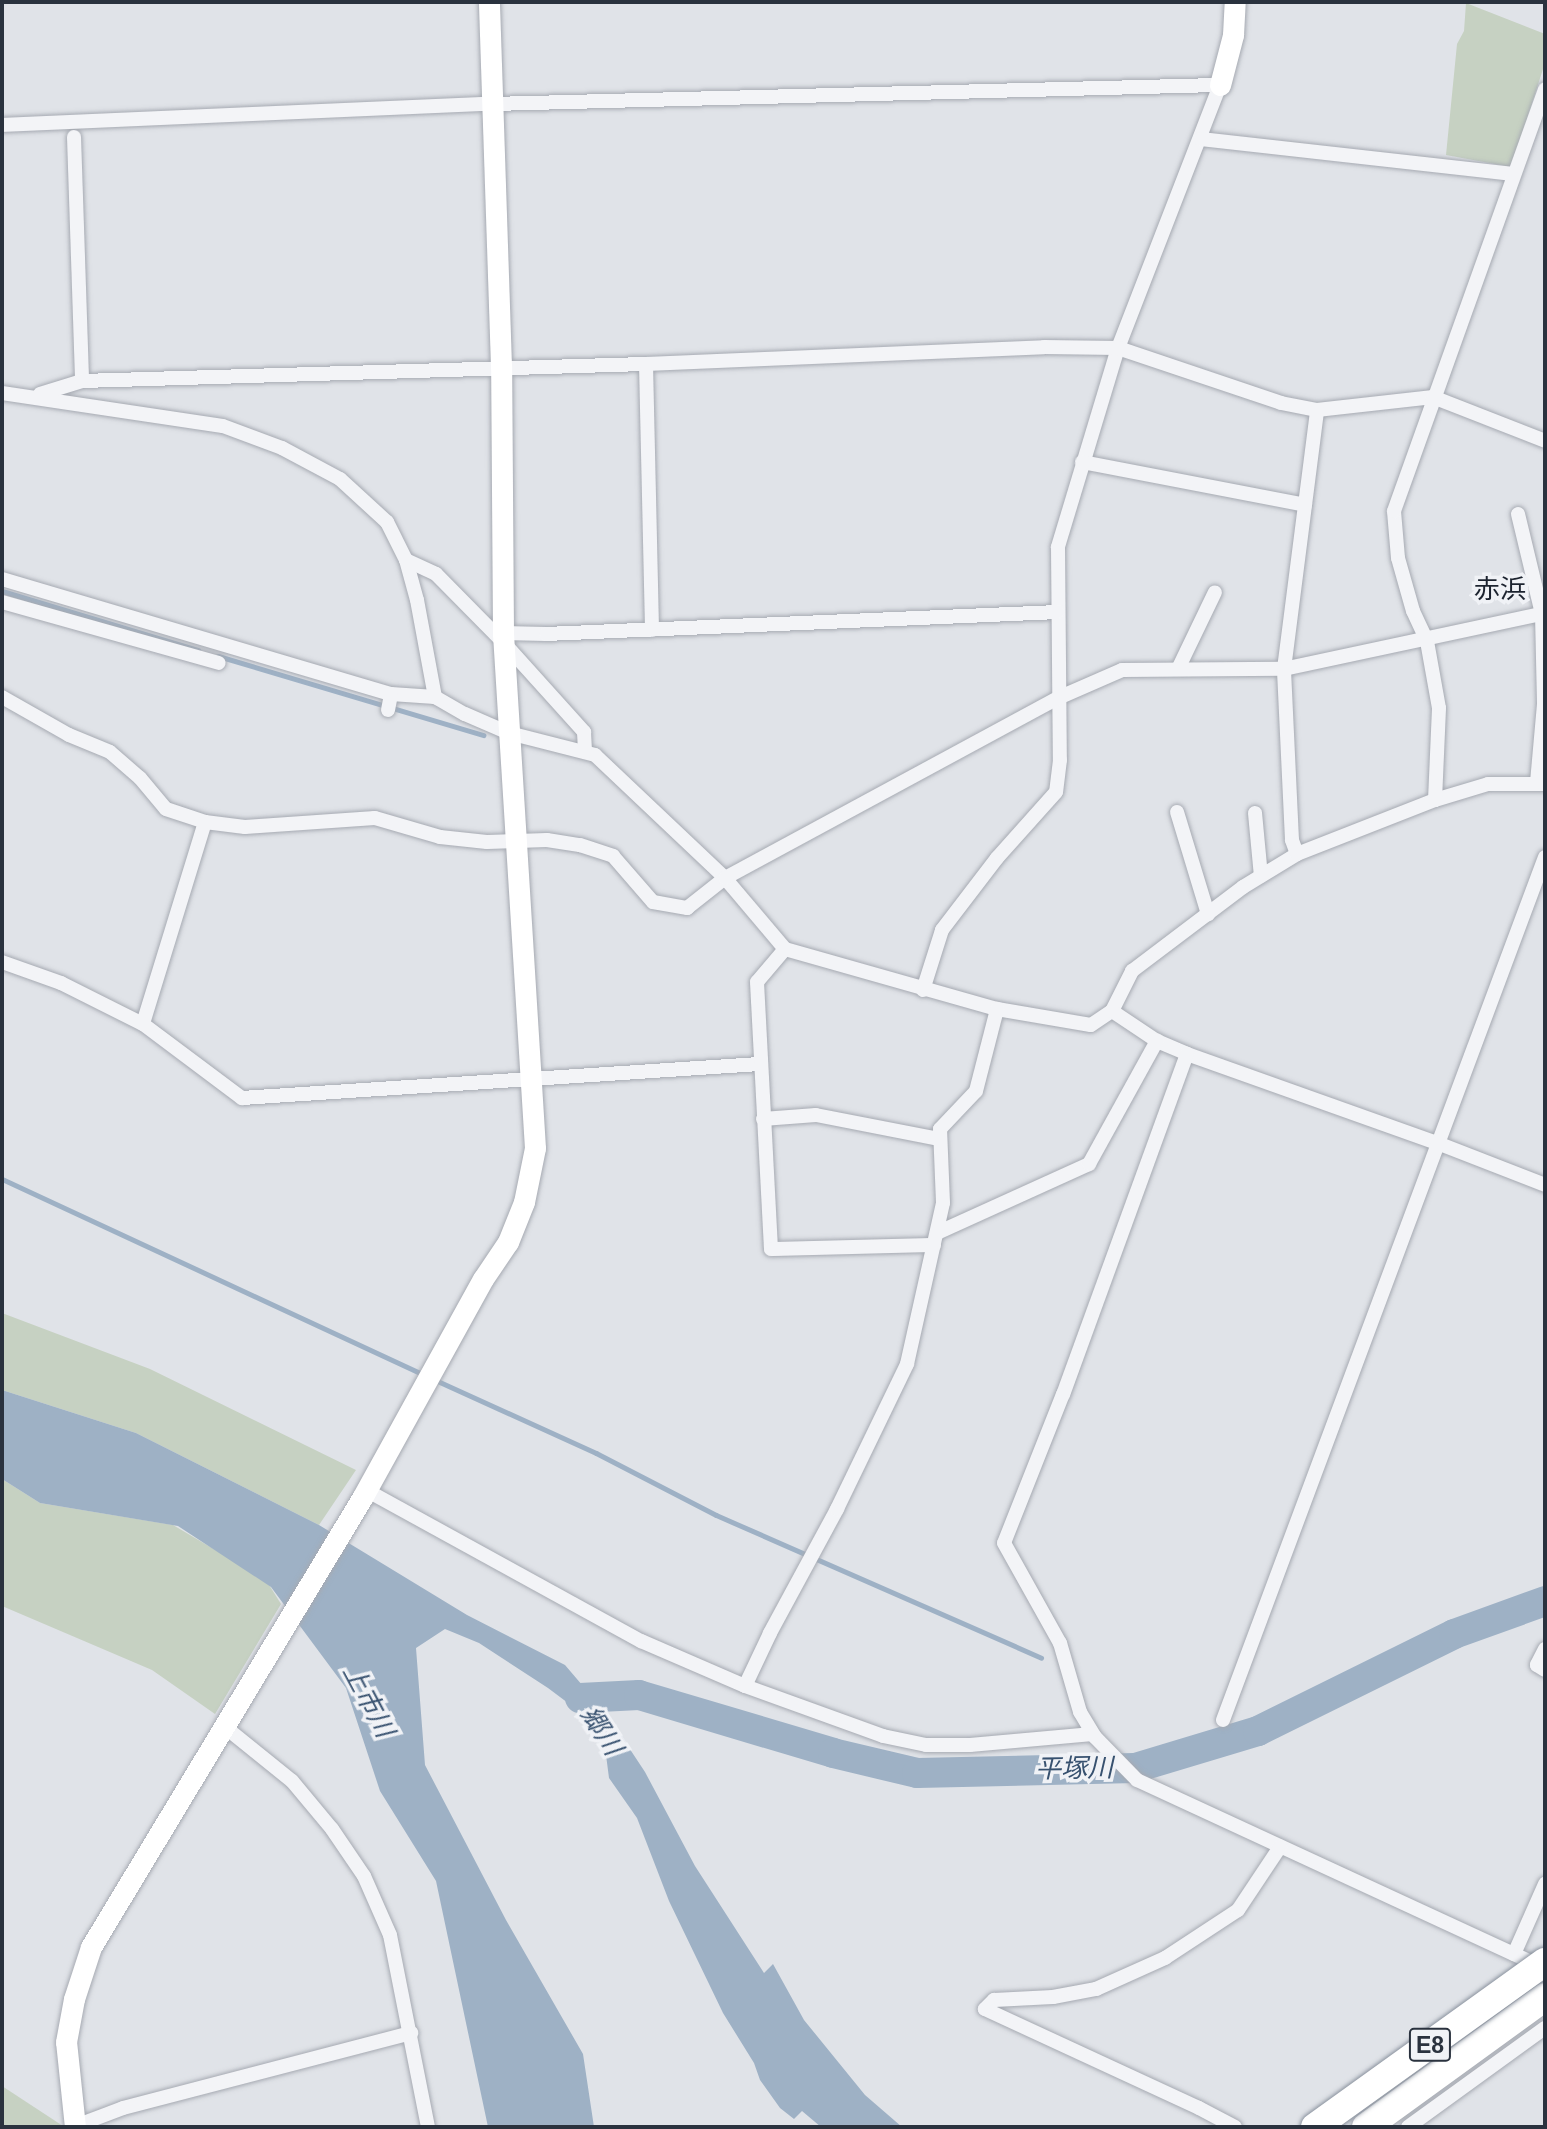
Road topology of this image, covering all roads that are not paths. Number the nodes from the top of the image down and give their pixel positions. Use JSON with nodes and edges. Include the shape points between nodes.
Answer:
{"nodes":[{"id":1,"x":489,"y":2,"type":"edge"},
{"id":2,"x":1235,"y":2,"type":"edge"},
{"id":3,"x":1220,"y":85,"type":"junction"},
{"id":4,"x":1545,"y":89,"type":"edge"},
{"id":5,"x":492,"y":104,"type":"junction"},
{"id":6,"x":2,"y":125,"type":"edge"},
{"id":7,"x":74,"y":137,"type":"dead end"},
{"id":8,"x":1201,"y":139,"type":"junction"},
{"id":9,"x":1513,"y":174,"type":"junction"},
{"id":10,"x":1118,"y":348,"type":"junction"},
{"id":11,"x":646,"y":364,"type":"junction"},
{"id":12,"x":501,"y":366,"type":"junction"},
{"id":13,"x":82,"y":381,"type":"junction"},
{"id":14,"x":2,"y":393,"type":"edge"},
{"id":15,"x":35,"y":396,"type":"junction"},
{"id":16,"x":1433,"y":397,"type":"junction"},
{"id":17,"x":1317,"y":410,"type":"junction"},
{"id":18,"x":1545,"y":441,"type":"edge"},
{"id":19,"x":1082,"y":462,"type":"junction"},
{"id":20,"x":1305,"y":505,"type":"junction"},
{"id":21,"x":1518,"y":514,"type":"dead end"},
{"id":22,"x":406,"y":560,"type":"junction"},
{"id":23,"x":2,"y":579,"type":"edge"},
{"id":24,"x":1215,"y":592,"type":"dead end"},
{"id":25,"x":2,"y":602,"type":"edge"},
{"id":26,"x":1058,"y":612,"type":"junction"},
{"id":27,"x":1543,"y":613,"type":"edge"},
{"id":28,"x":652,"y":630,"type":"junction"},
{"id":29,"x":504,"y":638,"type":"junction"},
{"id":30,"x":1427,"y":641,"type":"junction"},
{"id":31,"x":219,"y":663,"type":"dead end"},
{"id":32,"x":1178,"y":669,"type":"junction"},
{"id":33,"x":1284,"y":669,"type":"junction"},
{"id":34,"x":391,"y":694,"type":"junction"},
{"id":35,"x":2,"y":697,"type":"edge"},
{"id":36,"x":435,"y":697,"type":"junction"},
{"id":37,"x":1058,"y":698,"type":"junction"},
{"id":38,"x":388,"y":710,"type":"dead end"},
{"id":39,"x":509,"y":733,"type":"junction"},
{"id":40,"x":585,"y":752,"type":"junction"},
{"id":41,"x":1541,"y":783,"type":"edge"},
{"id":42,"x":1435,"y":800,"type":"junction"},
{"id":43,"x":1177,"y":812,"type":"dead end"},
{"id":44,"x":1255,"y":813,"type":"dead end"},
{"id":45,"x":205,"y":822,"type":"junction"},
{"id":46,"x":517,"y":843,"type":"junction"},
{"id":47,"x":1297,"y":854,"type":"junction"},
{"id":48,"x":1545,"y":857,"type":"edge"},
{"id":49,"x":1261,"y":876,"type":"junction"},
{"id":50,"x":725,"y":877,"type":"junction"},
{"id":51,"x":1209,"y":914,"type":"junction"},
{"id":52,"x":785,"y":948,"type":"junction"},
{"id":53,"x":2,"y":962,"type":"edge"},
{"id":54,"x":923,"y":990,"type":"junction"},
{"id":55,"x":997,"y":1009,"type":"junction"},
{"id":56,"x":1112,"y":1011,"type":"junction"},
{"id":57,"x":143,"y":1024,"type":"junction"},
{"id":58,"x":1157,"y":1041,"type":"junction"},
{"id":59,"x":1187,"y":1054,"type":"junction"},
{"id":60,"x":760,"y":1064,"type":"junction"},
{"id":61,"x":532,"y":1079,"type":"junction"},
{"id":62,"x":763,"y":1119,"type":"junction"},
{"id":63,"x":940,"y":1139,"type":"junction"},
{"id":64,"x":1440,"y":1144,"type":"junction"},
{"id":65,"x":1545,"y":1185,"type":"edge"},
{"id":66,"x":935,"y":1239,"type":"junction"},
{"id":67,"x":364,"y":1494,"type":"junction"},
{"id":68,"x":1545,"y":1649,"type":"edge"},
{"id":69,"x":1545,"y":1670,"type":"edge"},
{"id":70,"x":745,"y":1686,"type":"junction"},
{"id":71,"x":1223,"y":1720,"type":"dead end"},
{"id":72,"x":228,"y":1722,"type":"junction"},
{"id":73,"x":1096,"y":1737,"type":"junction"},
{"id":74,"x":1280,"y":1847,"type":"junction"},
{"id":75,"x":1545,"y":1884,"type":"edge"},
{"id":76,"x":1514,"y":1954,"type":"junction"},
{"id":77,"x":1545,"y":1962,"type":"edge"},
{"id":78,"x":1545,"y":1969,"type":"edge"},
{"id":79,"x":1545,"y":1997,"type":"edge"},
{"id":80,"x":1545,"y":2028,"type":"edge"},
{"id":81,"x":411,"y":2034,"type":"junction"},
{"id":82,"x":74,"y":2127,"type":"edge"},
{"id":83,"x":428,"y":2127,"type":"edge"},
{"id":84,"x":1234,"y":2127,"type":"edge"},
{"id":85,"x":1315,"y":2127,"type":"edge"},
{"id":86,"x":1366,"y":2127,"type":"edge"},
{"id":87,"x":1408,"y":2127,"type":"edge"}],
"edges":[{"from":1,"to":5,"type":"street"},
{"from":2,"to":3,"type":"street","via":[[1233,35]]},
{"from":3,"to":5,"type":"street"},
{"from":3,"to":8,"type":"street"},
{"from":4,"to":9,"type":"street"},
{"from":5,"to":6,"type":"street"},
{"from":5,"to":12,"type":"street"},
{"from":7,"to":13,"type":"street"},
{"from":8,"to":9,"type":"street"},
{"from":8,"to":10,"type":"street"},
{"from":9,"to":16,"type":"street"},
{"from":10,"to":11,"type":"street","via":[[1044,347]]},
{"from":10,"to":17,"type":"street","via":[[1281,403]]},
{"from":10,"to":19,"type":"street"},
{"from":11,"to":12,"type":"street"},
{"from":11,"to":28,"type":"street"},
{"from":12,"to":13,"type":"street"},
{"from":12,"to":29,"type":"street"},
{"from":13,"to":15,"type":"street"},
{"from":14,"to":15,"type":"street"},
{"from":15,"to":22,"type":"street","via":[[223,426],[282,448],[340,479],[359,496],[387,522]]},
{"from":16,"to":17,"type":"street"},
{"from":16,"to":18,"type":"street"},
{"from":16,"to":30,"type":"street","via":[[1394,511],[1398,558]]},
{"from":17,"to":20,"type":"street"},
{"from":19,"to":20,"type":"street"},
{"from":19,"to":26,"type":"street","via":[[1058,547]]},
{"from":20,"to":33,"type":"street"},
{"from":21,"to":27,"type":"street"},
{"from":22,"to":29,"type":"street","via":[[436,574]]},
{"from":22,"to":36,"type":"street"},
{"from":23,"to":34,"type":"street"},
{"from":24,"to":32,"type":"street"},
{"from":25,"to":31,"type":"street"},
{"from":26,"to":28,"type":"street"},
{"from":26,"to":37,"type":"street"},
{"from":27,"to":30,"type":"street"},
{"from":27,"to":41,"type":"street"},
{"from":28,"to":29,"type":"street"},
{"from":29,"to":39,"type":"street"},
{"from":29,"to":40,"type":"street","via":[[584,732]]},
{"from":30,"to":33,"type":"street"},
{"from":30,"to":42,"type":"street","via":[[1439,708]]},
{"from":32,"to":33,"type":"street"},
{"from":32,"to":37,"type":"street","via":[[1122,670]]},
{"from":33,"to":47,"type":"street","via":[[1292,840]]},
{"from":34,"to":36,"type":"street"},
{"from":34,"to":38,"type":"street"},
{"from":35,"to":45,"type":"street","via":[[110,752],[166,809]]},
{"from":36,"to":39,"type":"street"},
{"from":37,"to":50,"type":"street"},
{"from":37,"to":54,"type":"street","via":[[1060,760],[1055,792],[942,930]]},
{"from":39,"to":40,"type":"street"},
{"from":39,"to":46,"type":"street"},
{"from":40,"to":50,"type":"street","via":[[624,780]]},
{"from":41,"to":42,"type":"street","via":[[1488,784]]},
{"from":42,"to":47,"type":"street"},
{"from":43,"to":51,"type":"street"},
{"from":44,"to":49,"type":"street"},
{"from":45,"to":46,"type":"street","via":[[245,827],[375,818],[440,837]]},
{"from":45,"to":57,"type":"street"},
{"from":46,"to":50,"type":"street","via":[[547,840],[613,856],[653,902],[687,908]]},
{"from":46,"to":61,"type":"street"},
{"from":47,"to":49,"type":"street"},
{"from":48,"to":64,"type":"street"},
{"from":49,"to":51,"type":"street"},
{"from":50,"to":52,"type":"street"},
{"from":51,"to":56,"type":"street","via":[[1132,971]]},
{"from":52,"to":54,"type":"street"},
{"from":52,"to":60,"type":"street","via":[[757,982]]},
{"from":53,"to":57,"type":"street","via":[[61,983]]},
{"from":54,"to":55,"type":"street"},
{"from":55,"to":56,"type":"street","via":[[1091,1025]]},
{"from":55,"to":63,"type":"street","via":[[976,1091],[940,1129]]},
{"from":56,"to":58,"type":"street"},
{"from":57,"to":61,"type":"street","via":[[242,1098]]},
{"from":58,"to":59,"type":"street"},
{"from":58,"to":66,"type":"street","via":[[1089,1164]]},
{"from":59,"to":64,"type":"street"},
{"from":59,"to":73,"type":"street","via":[[1004,1543],[1060,1643],[1080,1712]]},
{"from":60,"to":61,"type":"street"},
{"from":60,"to":62,"type":"street"},
{"from":61,"to":67,"type":"street","via":[[535,1147],[524,1202],[508,1242]]},
{"from":62,"to":63,"type":"street","via":[[816,1115]]},
{"from":62,"to":66,"type":"street","via":[[771,1249]]},
{"from":63,"to":66,"type":"street","via":[[943,1203]]},
{"from":64,"to":65,"type":"street"},
{"from":64,"to":71,"type":"street"},
{"from":66,"to":70,"type":"street","via":[[907,1364]]},
{"from":67,"to":70,"type":"street","via":[[641,1640]]},
{"from":67,"to":72,"type":"street"},
{"from":68,"to":69,"type":"street","via":[[1537,1665]]},
{"from":70,"to":73,"type":"street","via":[[883,1736],[926,1745]]},
{"from":72,"to":81,"type":"street","via":[[292,1781],[363,1876],[390,1935]]},
{"from":72,"to":82,"type":"street","via":[[90,1947],[66,2042]]},
{"from":73,"to":74,"type":"street","via":[[1137,1780]]},
{"from":74,"to":76,"type":"street"},
{"from":74,"to":84,"type":"street","via":[[1238,1910],[1164,1958],[1096,1989],[995,2000],[985,2010]]},
{"from":75,"to":76,"type":"street"},
{"from":76,"to":78,"type":"street"},
{"from":77,"to":85,"type":"highway","number":"E8","bridge":true},
{"from":79,"to":86,"type":"highway","number":"E8"},
{"from":80,"to":87,"type":"street"},
{"from":81,"to":82,"type":"street","via":[[123,2108]]},
{"from":81,"to":83,"type":"street"}]}
